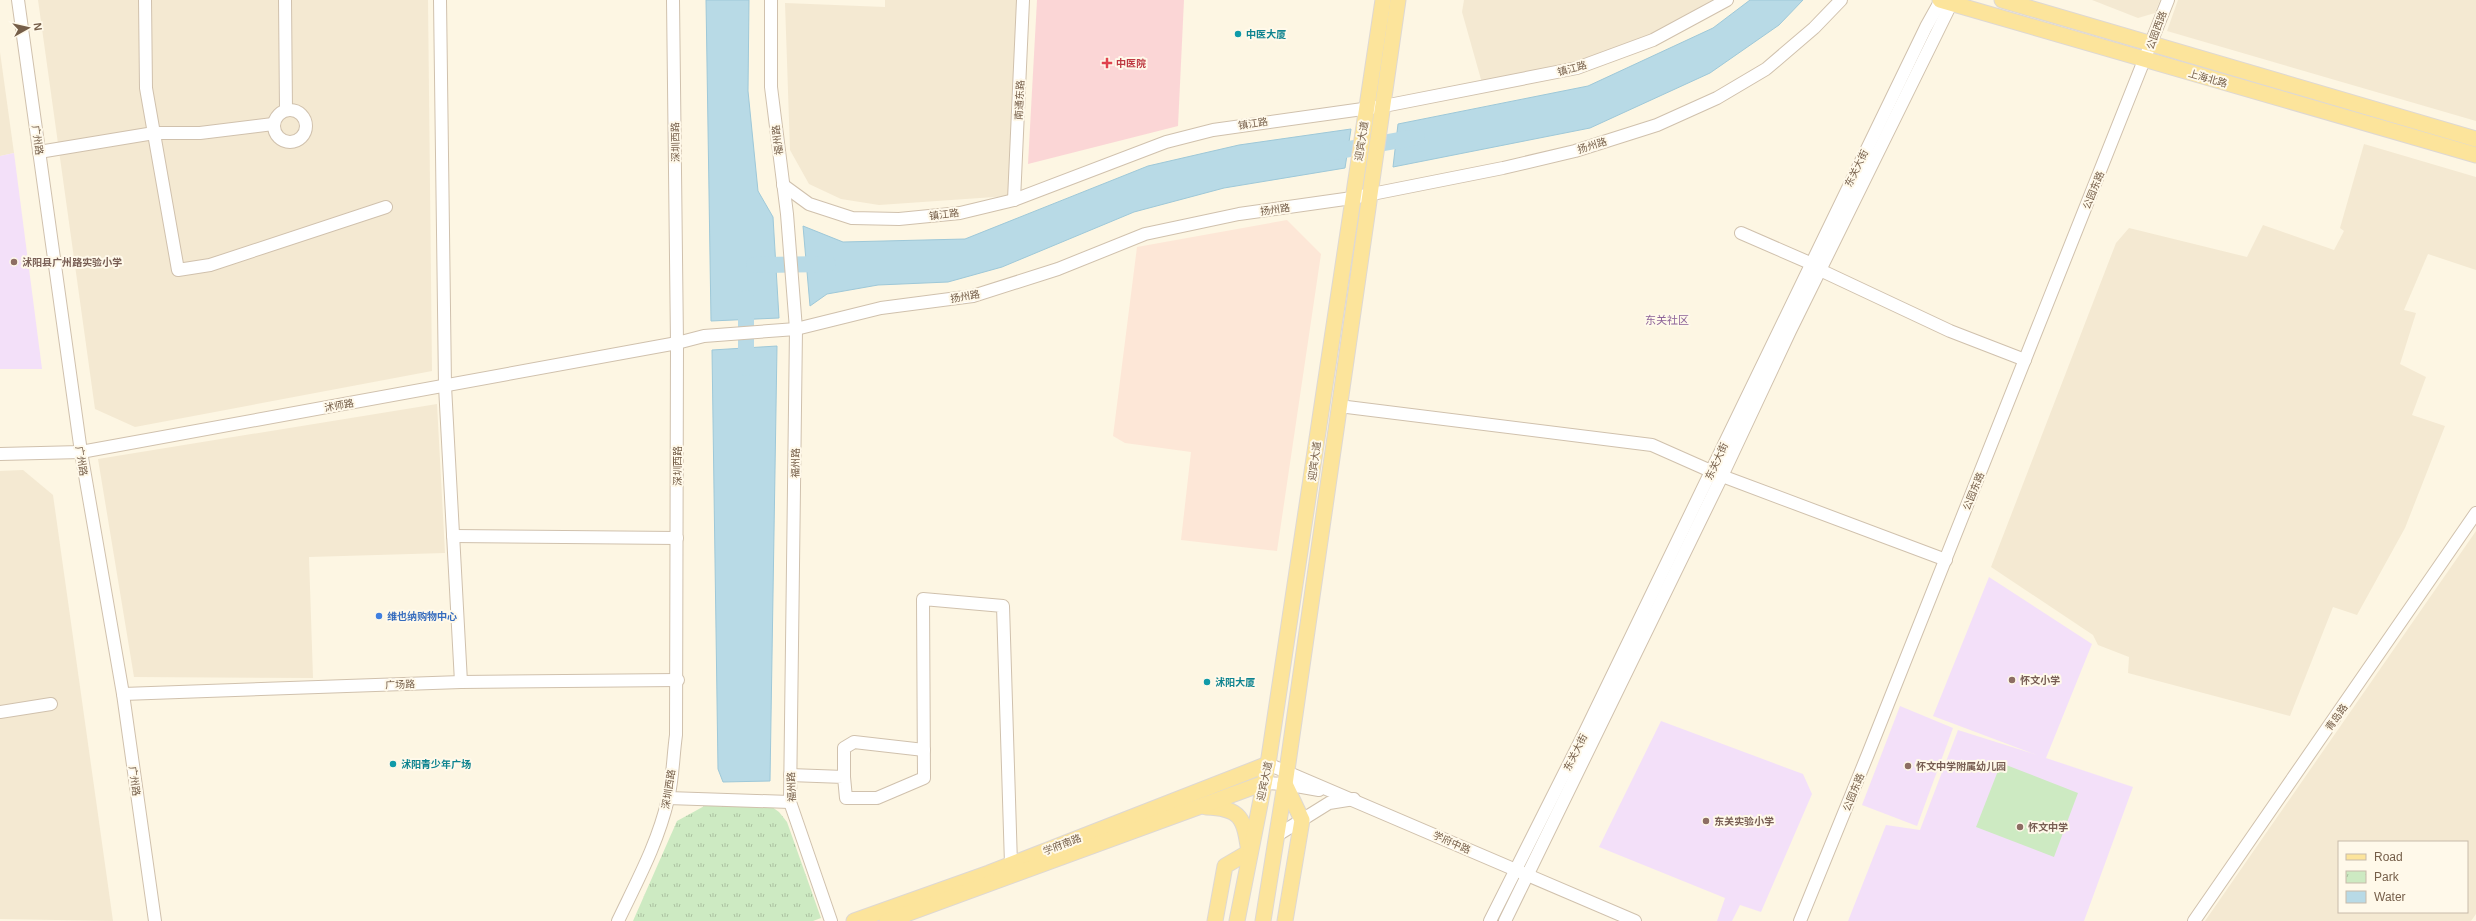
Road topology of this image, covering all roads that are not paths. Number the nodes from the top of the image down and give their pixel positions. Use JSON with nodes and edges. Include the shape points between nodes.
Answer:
{"nodes":[{"id":1,"x":18,"y":0,"type":"edge"},
{"id":2,"x":145,"y":0,"type":"edge"},
{"id":3,"x":285,"y":0,"type":"edge"},
{"id":4,"x":440,"y":0,"type":"edge"},
{"id":5,"x":673,"y":0,"type":"edge"},
{"id":6,"x":771,"y":0,"type":"edge"},
{"id":7,"x":1023,"y":0,"type":"edge"},
{"id":8,"x":1383,"y":0,"type":"edge"},
{"id":9,"x":1398,"y":0,"type":"edge"},
{"id":10,"x":1727,"y":0,"type":"edge"},
{"id":11,"x":1840,"y":0,"type":"edge"},
{"id":12,"x":2002,"y":0,"type":"edge"},
{"id":13,"x":2168,"y":0,"type":"edge"},
{"id":14,"x":1945,"y":1,"type":"edge"},
{"id":15,"x":2152,"y":44,"type":"junction"},
{"id":16,"x":2145,"y":61,"type":"junction"},
{"id":17,"x":286,"y":110,"type":"junction"},
{"id":18,"x":1383,"y":112,"type":"junction"},
{"id":19,"x":1365,"y":114,"type":"junction"},
{"id":20,"x":273,"y":124,"type":"junction"},
{"id":21,"x":154,"y":133,"type":"junction"},
{"id":22,"x":2476,"y":139,"type":"edge"},
{"id":23,"x":39,"y":152,"type":"junction"},
{"id":24,"x":2476,"y":155,"type":"edge"},
{"id":25,"x":783,"y":185,"type":"junction"},
{"id":26,"x":1370,"y":195,"type":"junction"},
{"id":27,"x":1352,"y":198,"type":"junction"},
{"id":28,"x":1014,"y":200,"type":"junction"},
{"id":29,"x":386,"y":207,"type":"dead end"},
{"id":30,"x":1741,"y":233,"type":"dead end"},
{"id":31,"x":1810,"y":263,"type":"junction"},
{"id":32,"x":1820,"y":270,"type":"junction"},
{"id":33,"x":796,"y":329,"type":"junction"},
{"id":34,"x":677,"y":343,"type":"junction"},
{"id":35,"x":2025,"y":360,"type":"junction"},
{"id":36,"x":445,"y":386,"type":"junction"},
{"id":37,"x":1339,"y":406,"type":"junction"},
{"id":38,"x":81,"y":452,"type":"junction"},
{"id":39,"x":0,"y":454,"type":"edge"},
{"id":40,"x":1716,"y":473,"type":"junction"},
{"id":41,"x":2476,"y":513,"type":"edge"},
{"id":42,"x":453,"y":536,"type":"junction"},
{"id":43,"x":677,"y":538,"type":"junction"},
{"id":44,"x":1946,"y":560,"type":"junction"},
{"id":45,"x":678,"y":680,"type":"junction"},
{"id":46,"x":462,"y":682,"type":"junction"},
{"id":47,"x":123,"y":694,"type":"junction"},
{"id":48,"x":51,"y":704,"type":"dead end"},
{"id":49,"x":0,"y":712,"type":"edge"},
{"id":50,"x":924,"y":750,"type":"junction"},
{"id":51,"x":1268,"y":764,"type":"junction"},
{"id":52,"x":790,"y":775,"type":"junction"},
{"id":53,"x":1285,"y":777,"type":"junction"},
{"id":54,"x":844,"y":778,"type":"junction"},
{"id":55,"x":1264,"y":783,"type":"junction"},
{"id":56,"x":668,"y":798,"type":"junction"},
{"id":57,"x":1355,"y":799,"type":"junction"},
{"id":58,"x":790,"y":802,"type":"junction"},
{"id":59,"x":1197,"y":806,"type":"junction"},
{"id":60,"x":1302,"y":820,"type":"junction"},
{"id":61,"x":1276,"y":836,"type":"junction"},
{"id":62,"x":1249,"y":852,"type":"junction"},
{"id":63,"x":1011,"y":864,"type":"junction"},
{"id":64,"x":1516,"y":870,"type":"junction"},
{"id":65,"x":1527,"y":874,"type":"junction"},
{"id":66,"x":627,"y":902,"type":"junction"},
{"id":67,"x":155,"y":921,"type":"edge"},
{"id":68,"x":610,"y":921,"type":"edge"},
{"id":69,"x":618,"y":921,"type":"edge"},
{"id":70,"x":831,"y":921,"type":"edge"},
{"id":71,"x":854,"y":921,"type":"edge"},
{"id":72,"x":886,"y":921,"type":"edge"},
{"id":73,"x":1215,"y":921,"type":"edge"},
{"id":74,"x":1237,"y":921,"type":"edge"},
{"id":75,"x":1263,"y":921,"type":"edge"},
{"id":76,"x":1285,"y":921,"type":"edge"},
{"id":77,"x":1490,"y":921,"type":"edge"},
{"id":78,"x":1505,"y":921,"type":"edge"},
{"id":79,"x":1635,"y":921,"type":"edge"},
{"id":80,"x":1800,"y":921,"type":"edge"},
{"id":81,"x":2194,"y":921,"type":"edge"}],
"edges":[{"from":1,"to":23,"type":"street","name":"广州路"},
{"from":2,"to":21,"type":"street","via":[[146,88]]},
{"from":3,"to":17,"type":"street"},
{"from":4,"to":36,"type":"street"},
{"from":5,"to":34,"type":"street","name":"深圳西路"},
{"from":6,"to":25,"type":"street","name":"福州路","via":[[771,87]]},
{"from":7,"to":28,"type":"street","name":"南通东路"},
{"from":8,"to":19,"type":"main road","name":"迎宾大道"},
{"from":9,"to":18,"type":"main road","name":"迎宾大道"},
{"from":10,"to":18,"type":"street","name":"镇江路","via":[[1653,40],[1577,68]]},
{"from":11,"to":26,"type":"street","name":"扬州路","via":[[1814,28],[1766,69],[1718,98],[1656,125],[1575,151],[1511,167]]},
{"from":12,"to":15,"type":"main road","name":"上海北路"},
{"from":13,"to":15,"type":"street","name":"公园西路"},
{"from":14,"to":16,"type":"main road","name":"上海北路"},
{"from":14,"to":31,"type":"street","name":"东关大街","via":[[1926,27]]},
{"from":14,"to":32,"type":"street","name":"东关大街"},
{"from":15,"to":16,"type":"street","name":"公园西路"},
{"from":15,"to":22,"type":"main road","name":"上海北路"},
{"from":16,"to":24,"type":"main road","name":"上海北路"},
{"from":16,"to":35,"type":"street","name":"公园东路"},
{"from":17,"to":20,"type":"street","via":[[277,115]]},
{"from":17,"to":20,"type":"street","via":[[296,111],[304,119],[305,130],[300,139],[284,142],[276,134]]},
{"from":18,"to":19,"type":"street","name":"镇江路"},
{"from":18,"to":26,"type":"main road","name":"迎宾大道"},
{"from":19,"to":27,"type":"main road","name":"迎宾大道"},
{"from":19,"to":28,"type":"street","name":"镇江路","via":[[1213,130],[1166,142]]},
{"from":20,"to":21,"type":"street","via":[[200,133]]},
{"from":21,"to":23,"type":"street"},
{"from":21,"to":29,"type":"street","via":[[178,270],[210,265]]},
{"from":23,"to":38,"type":"street","name":"广州路"},
{"from":25,"to":28,"type":"street","name":"镇江路","via":[[809,204],[852,218],[899,219],[960,213]]},
{"from":25,"to":33,"type":"street","name":"福州路"},
{"from":26,"to":27,"type":"street","name":"扬州路"},
{"from":26,"to":37,"type":"main road","name":"迎宾大道"},
{"from":27,"to":33,"type":"street","name":"扬州路","via":[[1240,214],[1145,234],[1058,269],[973,296],[881,308]]},
{"from":27,"to":51,"type":"main road","name":"迎宾大道","via":[[1299,570]]},
{"from":30,"to":31,"type":"street"},
{"from":31,"to":32,"type":"street"},
{"from":31,"to":40,"type":"street","name":"东关大街"},
{"from":32,"to":35,"type":"street","via":[[1950,331]]},
{"from":32,"to":40,"type":"street","name":"东关大街"},
{"from":33,"to":34,"type":"street","name":"扬州路","via":[[704,336]]},
{"from":33,"to":52,"type":"street","name":"福州路"},
{"from":34,"to":36,"type":"street","name":"沭师路"},
{"from":34,"to":43,"type":"street","name":"深圳西路"},
{"from":35,"to":44,"type":"street","name":"公园东路"},
{"from":36,"to":38,"type":"street","name":"沭师路"},
{"from":36,"to":42,"type":"street"},
{"from":37,"to":40,"type":"street","via":[[1646,444]]},
{"from":37,"to":53,"type":"main road","name":"迎宾大道"},
{"from":38,"to":39,"type":"street","name":"沭师路"},
{"from":38,"to":47,"type":"street","name":"广州路"},
{"from":40,"to":44,"type":"street"},
{"from":40,"to":64,"type":"street","name":"东关大街"},
{"from":40,"to":65,"type":"street","name":"东关大街"},
{"from":41,"to":81,"type":"street","name":"青岛路"},
{"from":42,"to":43,"type":"street"},
{"from":42,"to":46,"type":"street"},
{"from":43,"to":45,"type":"street","name":"深圳西路"},
{"from":44,"to":80,"type":"street","name":"公园东路"},
{"from":45,"to":46,"type":"street","name":"广场路"},
{"from":45,"to":56,"type":"street","name":"深圳西路","via":[[676,735]]},
{"from":46,"to":47,"type":"street","name":"广场路"},
{"from":47,"to":67,"type":"street","name":"广州路"},
{"from":48,"to":49,"type":"street"},
{"from":50,"to":54,"type":"street","via":[[854,742],[844,748]]},
{"from":50,"to":54,"type":"street","via":[[924,778],[877,798],[846,798]]},
{"from":50,"to":63,"type":"street","via":[[923,599],[1003,606]]},
{"from":51,"to":53,"type":"street"},
{"from":51,"to":55,"type":"main road","name":"迎宾大道"},
{"from":51,"to":63,"type":"main road","name":"学府南路"},
{"from":52,"to":54,"type":"street"},
{"from":52,"to":58,"type":"street","name":"福州路"},
{"from":53,"to":55,"type":"street"},
{"from":53,"to":57,"type":"street","name":"学府中路"},
{"from":53,"to":60,"type":"main road"},
{"from":53,"to":61,"type":"main road","name":"迎宾大道"},
{"from":55,"to":59,"type":"main road","name":"学府南路"},
{"from":55,"to":62,"type":"main road","name":"迎宾大道"},
{"from":56,"to":58,"type":"street"},
{"from":56,"to":66,"type":"street","name":"深圳西路","via":[[650,856]]},
{"from":57,"to":60,"type":"street","via":[[1329,803]]},
{"from":57,"to":64,"type":"street","name":"学府中路"},
{"from":58,"to":70,"type":"street","name":"福州路"},
{"from":59,"to":62,"type":"main road","via":[[1225,808],[1240,817],[1246,830]]},
{"from":59,"to":72,"type":"main road","name":"学府南路"},
{"from":60,"to":61,"type":"street"},
{"from":60,"to":76,"type":"main road"},
{"from":61,"to":75,"type":"main road","name":"迎宾大道"},
{"from":62,"to":73,"type":"main road","via":[[1225,866]]},
{"from":62,"to":74,"type":"main road","name":"迎宾大道"},
{"from":63,"to":71,"type":"main road","name":"学府南路"},
{"from":64,"to":65,"type":"street","name":"学府中路"},
{"from":64,"to":77,"type":"street","name":"东关大街"},
{"from":65,"to":78,"type":"street","name":"东关大街"},
{"from":65,"to":79,"type":"street","name":"学府中路"},
{"from":66,"to":68,"type":"street"},
{"from":66,"to":69,"type":"street","name":"深圳西路"}]}
